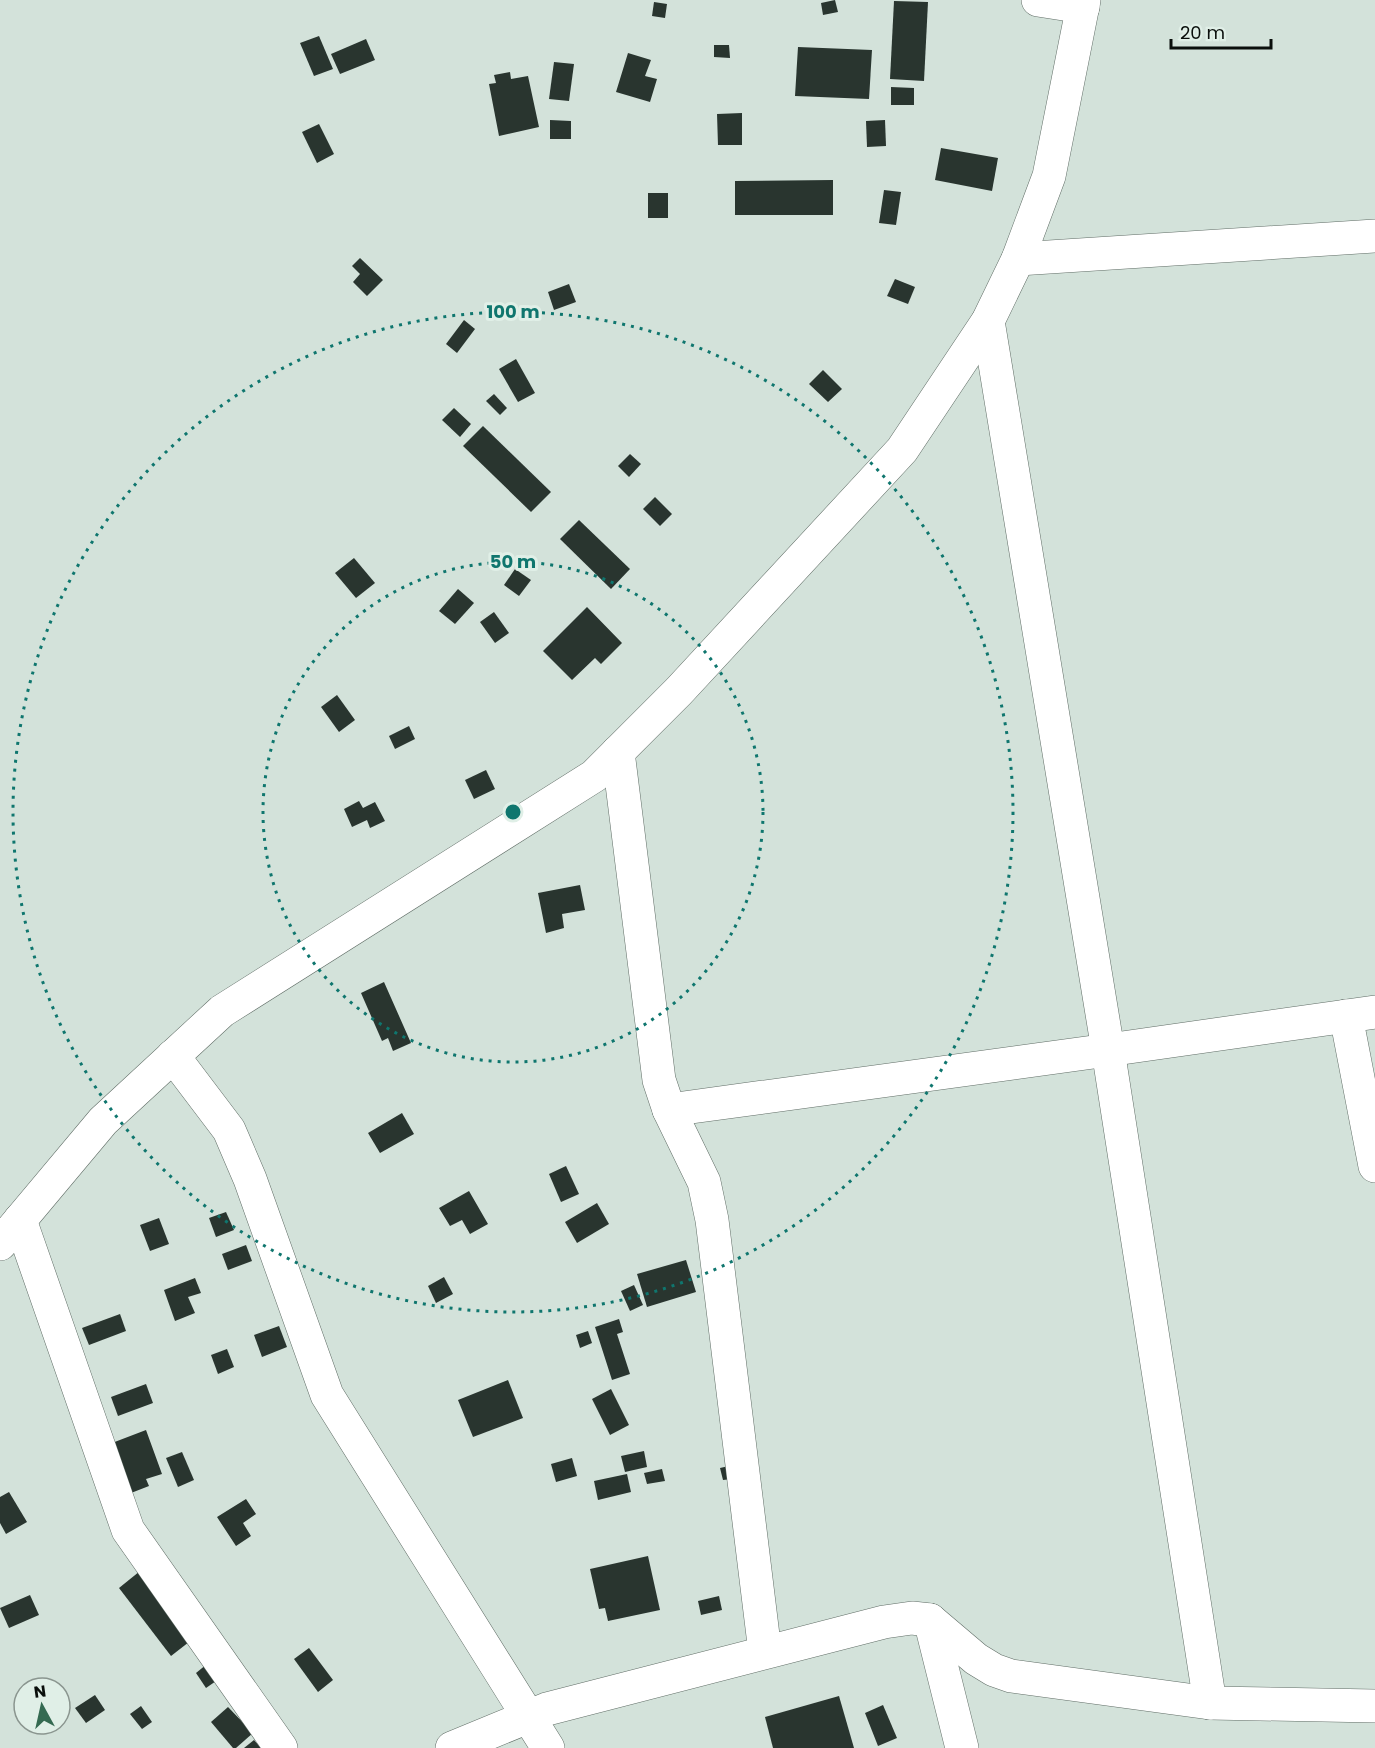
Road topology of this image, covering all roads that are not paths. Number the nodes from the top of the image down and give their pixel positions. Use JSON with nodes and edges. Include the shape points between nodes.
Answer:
{"nodes":[{"id":1,"x":1038,"y":0,"type":"edge"},
{"id":2,"x":1083,"y":3,"type":"edge"},
{"id":3,"x":1375,"y":236,"type":"edge"},
{"id":4,"x":1018,"y":259,"type":"junction"},
{"id":5,"x":988,"y":321,"type":"junction"},
{"id":6,"x":618,"y":752,"type":"junction"},
{"id":7,"x":1360,"y":1014,"type":"edge"},
{"id":8,"x":1108,"y":1050,"type":"junction"},
{"id":9,"x":173,"y":1056,"type":"junction"},
{"id":10,"x":669,"y":1110,"type":"junction"},
{"id":11,"x":1375,"y":1166,"type":"edge"},
{"id":12,"x":10,"y":1232,"type":"edge"},
{"id":13,"x":930,"y":1620,"type":"junction"},
{"id":14,"x":765,"y":1653,"type":"junction"},
{"id":15,"x":1210,"y":1704,"type":"junction"},
{"id":16,"x":1375,"y":1706,"type":"edge"},
{"id":17,"x":528,"y":1717,"type":"junction"},
{"id":18,"x":281,"y":1748,"type":"edge"},
{"id":19,"x":452,"y":1748,"type":"edge"},
{"id":20,"x":548,"y":1748,"type":"edge"},
{"id":21,"x":962,"y":1748,"type":"edge"}],
"edges":[{"from":1,"to":2,"type":"street"},
{"from":2,"to":4,"type":"street","via":[[1049,177]]},
{"from":3,"to":4,"type":"street"},
{"from":4,"to":5,"type":"street"},
{"from":5,"to":6,"type":"street","via":[[902,450]]},
{"from":5,"to":8,"type":"street"},
{"from":6,"to":9,"type":"street","via":[[594,776],[222,1011]]},
{"from":6,"to":10,"type":"street","via":[[659,1080]]},
{"from":7,"to":8,"type":"street"},
{"from":7,"to":11,"type":"street"},
{"from":8,"to":10,"type":"street"},
{"from":8,"to":15,"type":"street"},
{"from":9,"to":12,"type":"street","via":[[103,1121]]},
{"from":9,"to":17,"type":"street","via":[[229,1130],[327,1395]]},
{"from":10,"to":14,"type":"street","via":[[704,1182],[712,1220]]},
{"from":12,"to":18,"type":"street","via":[[128,1530]]},
{"from":13,"to":14,"type":"street","via":[[884,1622]]},
{"from":13,"to":15,"type":"street","via":[[976,1659],[1011,1676]]},
{"from":13,"to":21,"type":"street"},
{"from":14,"to":17,"type":"street"},
{"from":15,"to":16,"type":"street"},
{"from":17,"to":19,"type":"street"},
{"from":17,"to":20,"type":"street"}]}
